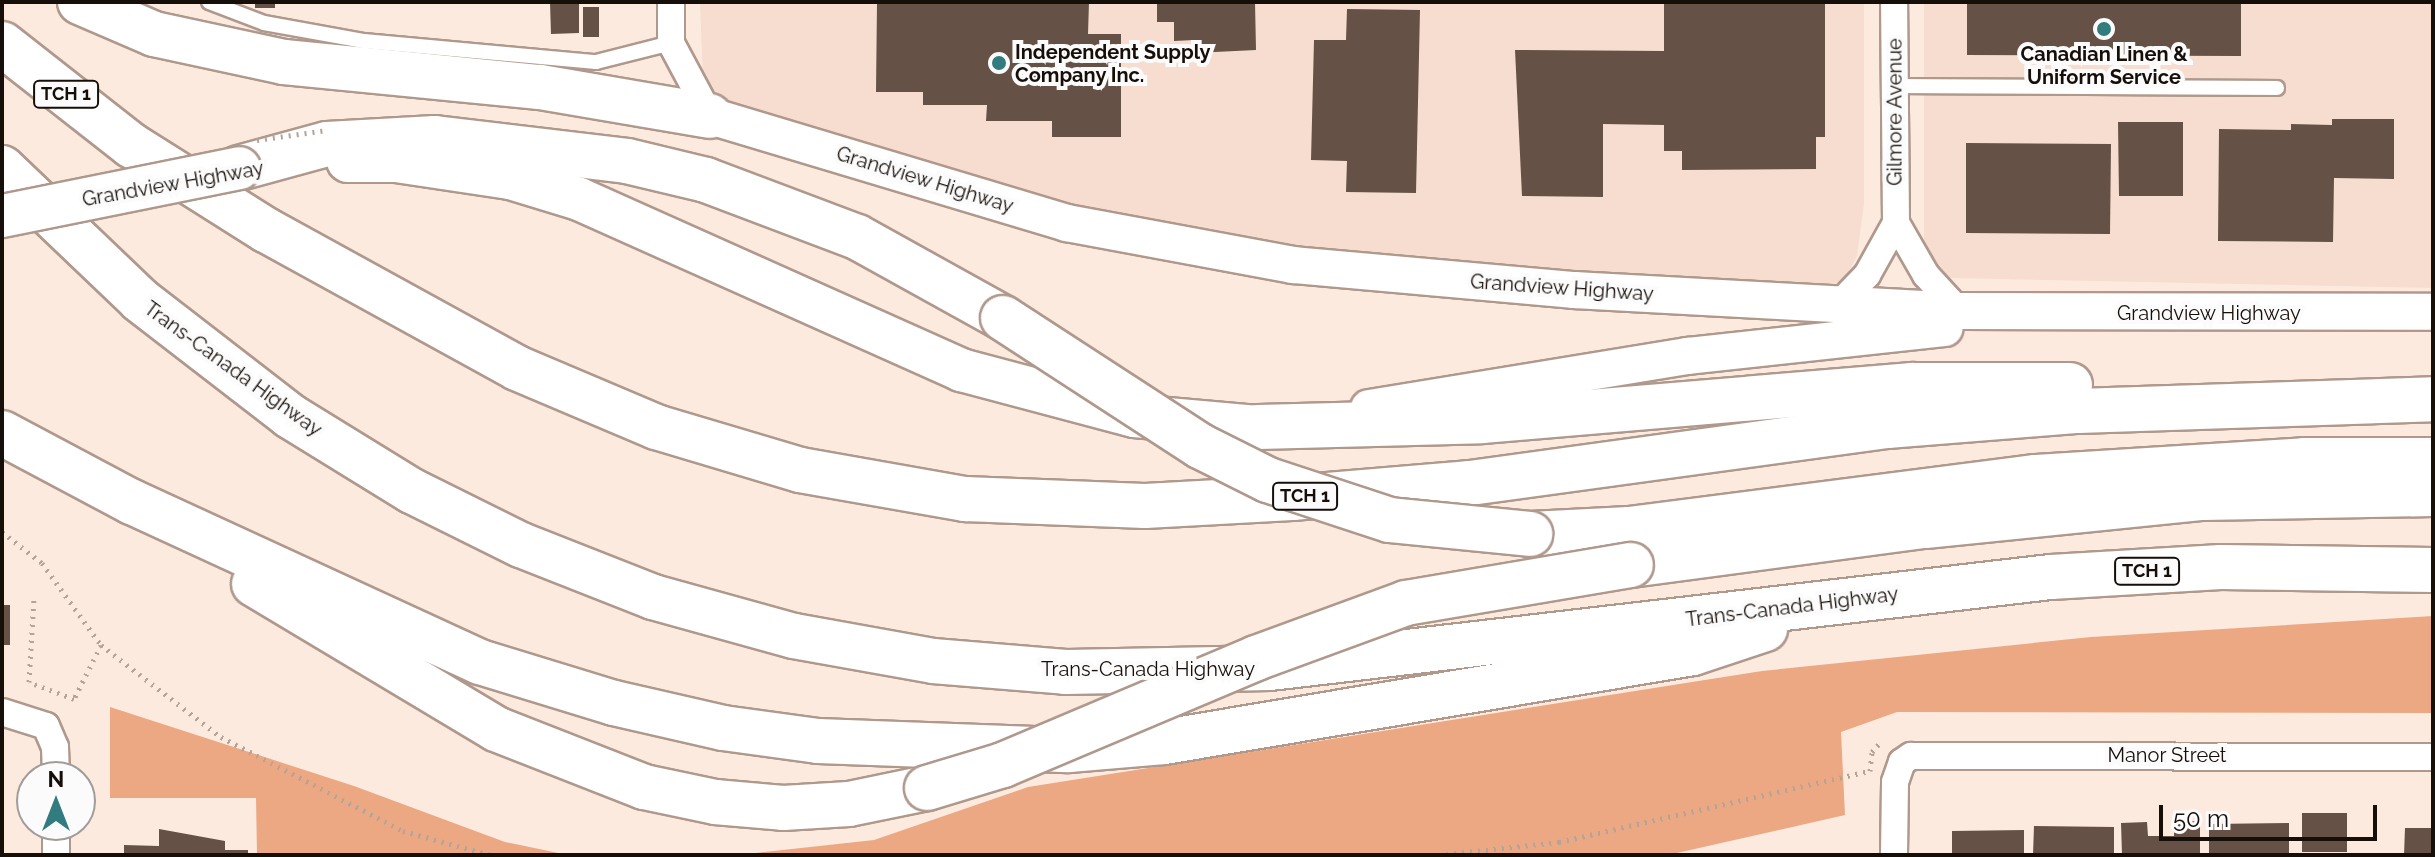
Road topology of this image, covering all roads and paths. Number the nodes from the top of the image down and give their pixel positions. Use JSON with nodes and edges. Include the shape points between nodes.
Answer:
{"nodes":[{"id":1,"x":80,"y":2,"type":"edge"},
{"id":2,"x":209,"y":2,"type":"edge"},
{"id":3,"x":671,"y":2,"type":"edge"},
{"id":4,"x":1894,"y":2,"type":"edge"},
{"id":5,"x":671,"y":43,"type":"junction"},
{"id":6,"x":2,"y":44,"type":"edge"},
{"id":7,"x":1895,"y":86,"type":"junction"},
{"id":8,"x":2277,"y":88,"type":"dead end"},
{"id":9,"x":710,"y":116,"type":"junction"},
{"id":10,"x":336,"y":152,"type":"junction"},
{"id":11,"x":2,"y":168,"type":"edge"},
{"id":12,"x":239,"y":168,"type":"joint"},
{"id":13,"x":2,"y":216,"type":"edge"},
{"id":14,"x":1896,"y":223,"type":"junction"},
{"id":15,"x":1838,"y":305,"type":"junction"},
{"id":16,"x":1959,"y":311,"type":"junction"},
{"id":17,"x":2433,"y":312,"type":"edge"},
{"id":18,"x":2145,"y":313,"type":"junction"},
{"id":19,"x":2414,"y":400,"type":"edge"},
{"id":20,"x":1258,"y":427,"type":"junction"},
{"id":21,"x":2,"y":433,"type":"edge"},
{"id":22,"x":2433,"y":460,"type":"edge"},
{"id":23,"x":2433,"y":494,"type":"edge"},
{"id":24,"x":132,"y":502,"type":"junction"},
{"id":25,"x":2,"y":532,"type":"edge"},
{"id":26,"x":2433,"y":570,"type":"edge"},
{"id":27,"x":1862,"y":597,"type":"junction"},
{"id":28,"x":34,"y":598,"type":"dead end"},
{"id":29,"x":101,"y":645,"type":"junction"},
{"id":30,"x":2,"y":712,"type":"edge"},
{"id":31,"x":2433,"y":757,"type":"edge"},
{"id":32,"x":55,"y":761,"type":"edge"},
{"id":33,"x":1870,"y":771,"type":"dead end"},
{"id":34,"x":491,"y":855,"type":"edge"},
{"id":35,"x":1438,"y":855,"type":"edge"},
{"id":36,"x":1894,"y":855,"type":"edge"}],
"edges":[{"from":1,"to":9,"type":"highway","via":[[154,34],[271,60],[540,87]]},
{"from":2,"to":5,"type":"lane","via":[[264,23],[364,41],[596,62]]},
{"from":3,"to":5,"type":"street"},
{"from":4,"to":7,"type":"street","name":"Gilmore Avenue"},
{"from":5,"to":9,"type":"street"},
{"from":6,"to":19,"type":"highway","number":"TCH 1","via":[[131,145],[266,230],[517,368],[685,436],[800,470],[965,499],[1145,506],[1292,498],[1470,483],[1887,426],[2078,411]]},
{"from":7,"to":8,"type":"lane"},
{"from":7,"to":14,"type":"street","name":"Gilmore Avenue"},
{"from":9,"to":15,"type":"main road","name":"Grandview Highway","via":[[1053,219],[1171,246],[1427,279]]},
{"from":10,"to":12,"type":"highway"},
{"from":10,"to":20,"type":"main road","via":[[510,178],[579,199],[961,370],[1134,416]]},
{"from":10,"to":22,"type":"highway","bridge":true,"via":[[478,140],[600,157],[706,180],[857,237],[1003,318],[1200,446],[1268,480],[1390,520],[1530,534],[1643,528],[2036,477],[2304,460]]},
{"from":11,"to":27,"type":"highway","name":"Trans-Canada Highway","number":"TCH 1","via":[[140,300],[290,416],[412,491],[521,545],[653,597],[794,636],[933,661],[1066,672],[1270,668],[1409,656]]},
{"from":12,"to":13,"type":"main road","name":"Grandview Highway","bridge":true},
{"from":14,"to":15,"type":"street","name":"Gilmore Avenue","via":[[1867,275]]},
{"from":14,"to":16,"type":"street","name":"Gilmore Avenue","via":[[1926,275]]},
{"from":15,"to":16,"type":"main road","name":"Grandview Highway"},
{"from":16,"to":18,"type":"main road","name":"Grandview Highway"},
{"from":17,"to":18,"type":"main road","name":"Grandview Highway"},
{"from":18,"to":20,"type":"main road","via":[[1950,327],[1688,356]]},
{"from":19,"to":20,"type":"highway","via":[[2152,386],[1912,385],[1482,421]]},
{"from":21,"to":24,"type":"highway"},
{"from":23,"to":24,"type":"highway","bridge":true,"via":[[2203,498],[1925,526],[1631,565],[1406,603],[1256,658],[1003,765],[849,804],[783,808],[658,790],[579,765],[496,729],[284,604]]},
{"from":24,"to":27,"type":"highway","via":[[467,656],[547,686],[723,728],[929,747],[1069,750],[1257,729],[1693,653]]},
{"from":25,"to":29,"type":"path","via":[[42,563]]},
{"from":26,"to":27,"type":"highway","name":"Trans-Canada Highway","number":"TCH 1","via":[[2221,567]]},
{"from":28,"to":29,"type":"path","via":[[29,682],[74,699]]},
{"from":29,"to":34,"type":"path","via":[[221,737],[403,831]]},
{"from":30,"to":32,"type":"street","via":[[46,726]]},
{"from":31,"to":36,"type":"street","name":"Manor Street","via":[[1928,754],[1902,762],[1895,782]]},
{"from":33,"to":35,"type":"path","via":[[1559,842]]}]}
